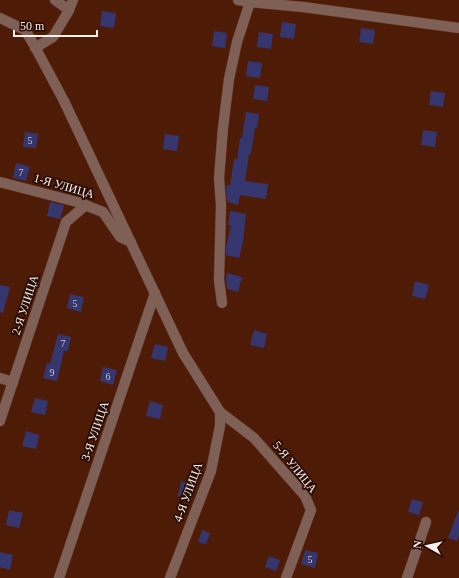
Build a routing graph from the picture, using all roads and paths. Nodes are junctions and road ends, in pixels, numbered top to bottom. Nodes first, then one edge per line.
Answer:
1 (56, 0) edge
2 (73, 0) edge
3 (238, 0) edge
4 (250, 1) edge
5 (69, 10) junction
6 (0, 18) edge
7 (459, 28) edge
8 (35, 48) junction
9 (0, 182) edge
10 (86, 205) junction
11 (131, 242) junction
12 (155, 293) junction
13 (222, 303) dead end
14 (0, 378) edge
15 (13, 382) junction
16 (220, 412) junction
17 (0, 420) edge
18 (426, 522) dead end
19 (59, 578) edge
20 (170, 578) edge
21 (286, 578) edge
22 (407, 578) edge

1 - 5 street
2 - 5 street
3 - 4 street
4 - 7 street
4 - 13 street
5 - 8 street
6 - 8 street
8 - 11 street
9 - 10 street, 1-Я УЛИЦА
10 - 11 street, 1-Я УЛИЦА
10 - 15 street, 2-Я УЛИЦА
11 - 12 street
12 - 16 street
12 - 19 street, 3-Я УЛИЦА
14 - 15 street
15 - 17 street, 2-Я УЛИЦА
16 - 20 street, 4-Я УЛИЦА
16 - 21 street, 5-Я УЛИЦА
18 - 22 street

